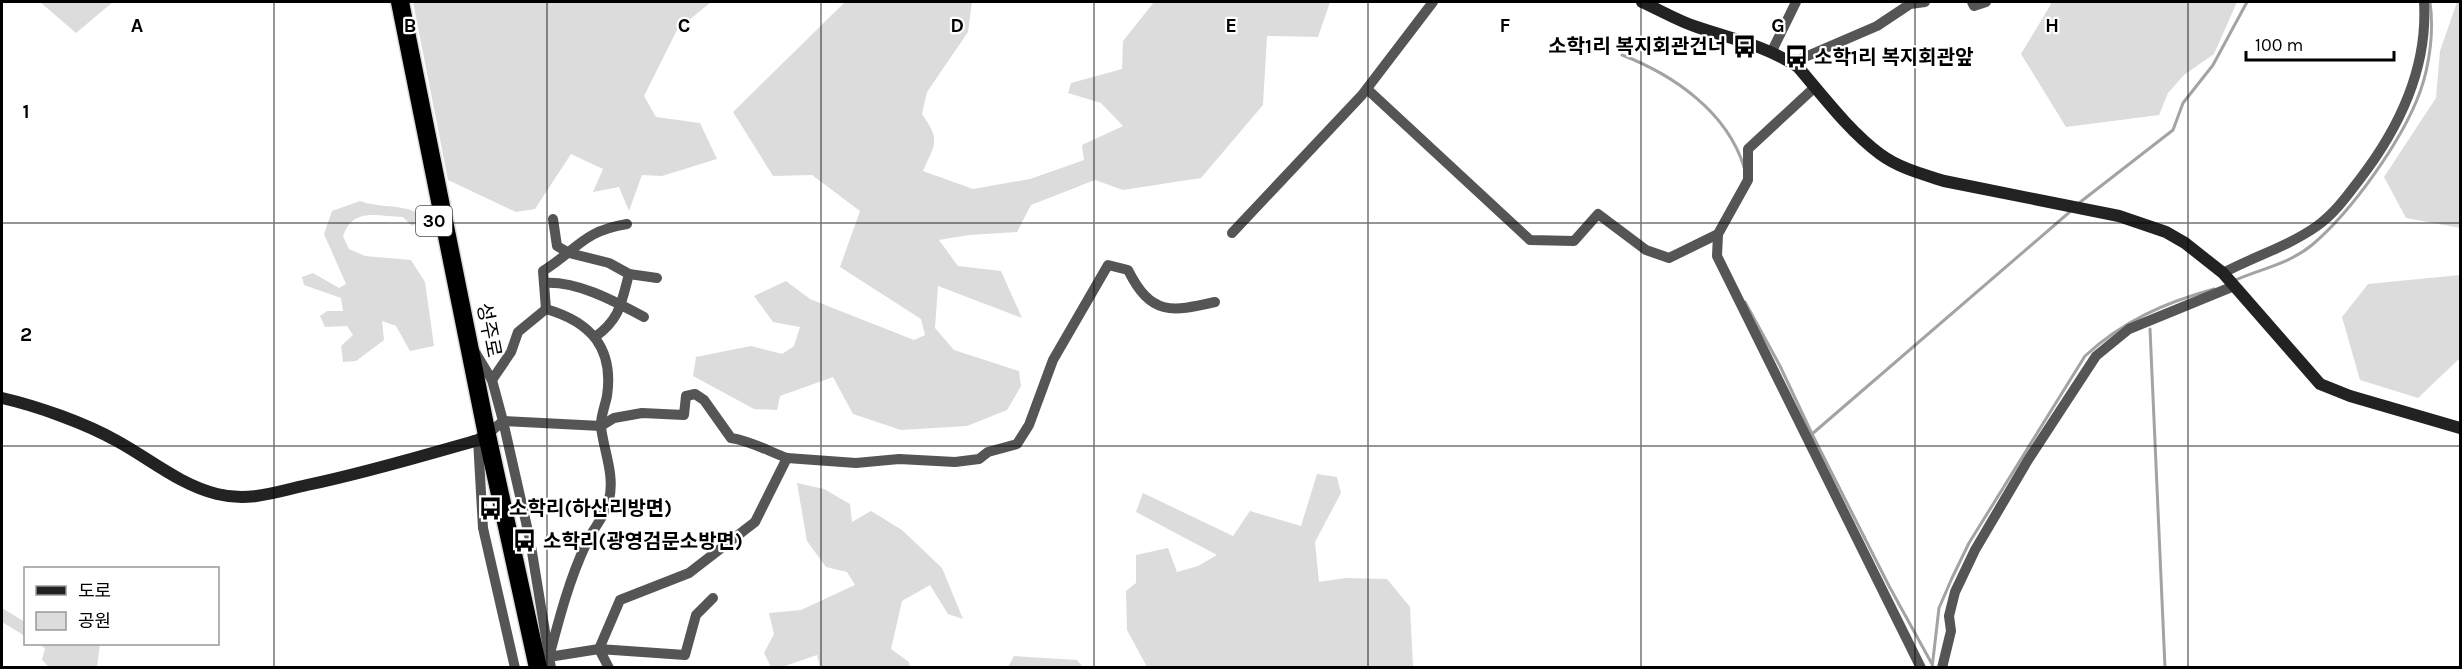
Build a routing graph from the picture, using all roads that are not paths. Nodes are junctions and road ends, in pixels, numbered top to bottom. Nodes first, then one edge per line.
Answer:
1 (397, 2) edge
2 (1433, 2) edge
3 (1642, 2) edge
4 (1797, 2) edge
5 (1925, 2) edge
6 (1972, 2) edge
7 (1986, 2) edge
8 (2424, 2) edge
9 (1772, 51) junction
10 (1786, 59) junction
11 (1815, 87) junction
12 (1367, 89) junction
13 (553, 219) dead end
14 (627, 224) dead end
15 (1232, 233) dead end
16 (1718, 234) junction
17 (569, 253) junction
18 (629, 274) junction
19 (657, 278) dead end
20 (2228, 279) junction
21 (544, 283) junction
22 (1215, 302) dead end
23 (621, 304) junction
24 (546, 309) junction
25 (644, 317) dead end
26 (595, 337) junction
27 (469, 344) junction
28 (492, 380) junction
29 (2, 398) edge
30 (502, 421) junction
31 (601, 426) junction
32 (2460, 428) edge
33 (483, 437) junction
34 (787, 458) junction
35 (713, 598) dead end
36 (599, 650) junction
37 (540, 664) edge
38 (515, 668) edge
39 (609, 668) edge
40 (1921, 668) edge
41 (1942, 668) edge

1 - 27 highway, 성주로 / 30
1 - 33 highway, 성주로 / 30
2 - 12 street
3 - 9 street
4 - 9 street
5 - 10 street
6 - 7 street
8 - 20 street
9 - 10 street
10 - 11 street
11 - 16 street
11 - 20 street
12 - 15 street
12 - 16 street
13 - 17 street
14 - 17 street
16 - 40 street
17 - 18 street
17 - 21 street
18 - 19 street
18 - 23 street
20 - 32 street
20 - 41 street
21 - 23 street
21 - 24 street
22 - 34 street
23 - 25 street
23 - 26 street
24 - 26 street
24 - 28 street
26 - 31 street
27 - 28 street
27 - 33 highway, 성주로 / 30
28 - 30 street
29 - 33 street
30 - 31 street
30 - 33 street
30 - 37 street
31 - 34 street
31 - 37 street
33 - 37 highway, 성주로 / 30
33 - 38 street
34 - 36 street
35 - 36 street
36 - 37 street
36 - 39 street

